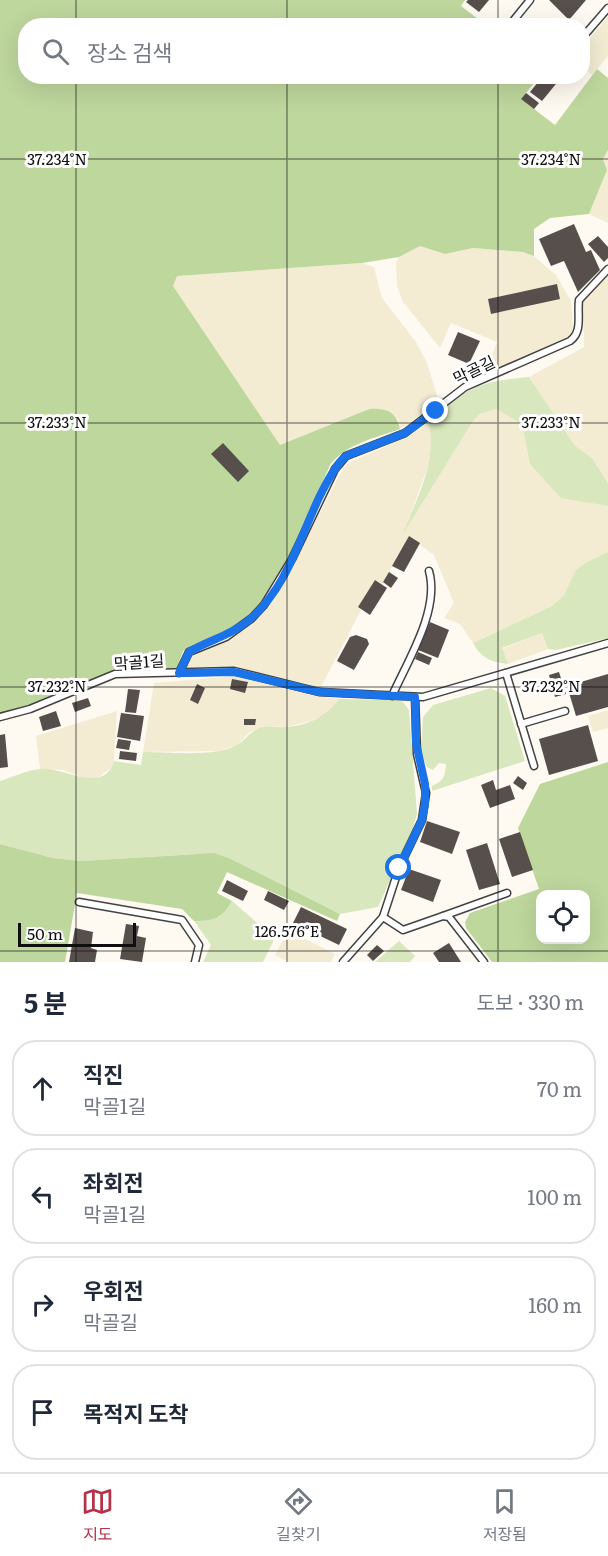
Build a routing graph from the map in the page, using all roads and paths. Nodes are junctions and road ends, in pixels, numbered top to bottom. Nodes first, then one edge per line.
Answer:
1 (530, 0) edge
2 (608, 8) edge
3 (515, 18) edge
4 (590, 29) edge
5 (608, 268) edge
6 (429, 571) dead end
7 (608, 643) edge
8 (179, 673) junction
9 (506, 673) junction
10 (392, 696) junction
11 (415, 697) junction
12 (565, 711) dead end
13 (0, 717) edge
14 (521, 724) junction
15 (534, 766) dead end
16 (507, 893) dead end
17 (79, 902) dead end
18 (443, 916) junction
19 (383, 917) junction
20 (195, 962) edge
21 (343, 962) edge
22 (484, 962) edge

1 - 3 lane
2 - 4 lane
5 - 8 lane, 막골길
6 - 10 lane
7 - 9 lane, 막골1길
8 - 10 lane, 막골1길
8 - 13 lane, 막골1길
9 - 11 lane, 막골1길
9 - 14 lane
10 - 11 lane, 막골1길
11 - 19 lane
12 - 14 lane
14 - 15 lane
16 - 18 lane
17 - 20 lane
18 - 19 lane
18 - 22 lane
19 - 21 lane

